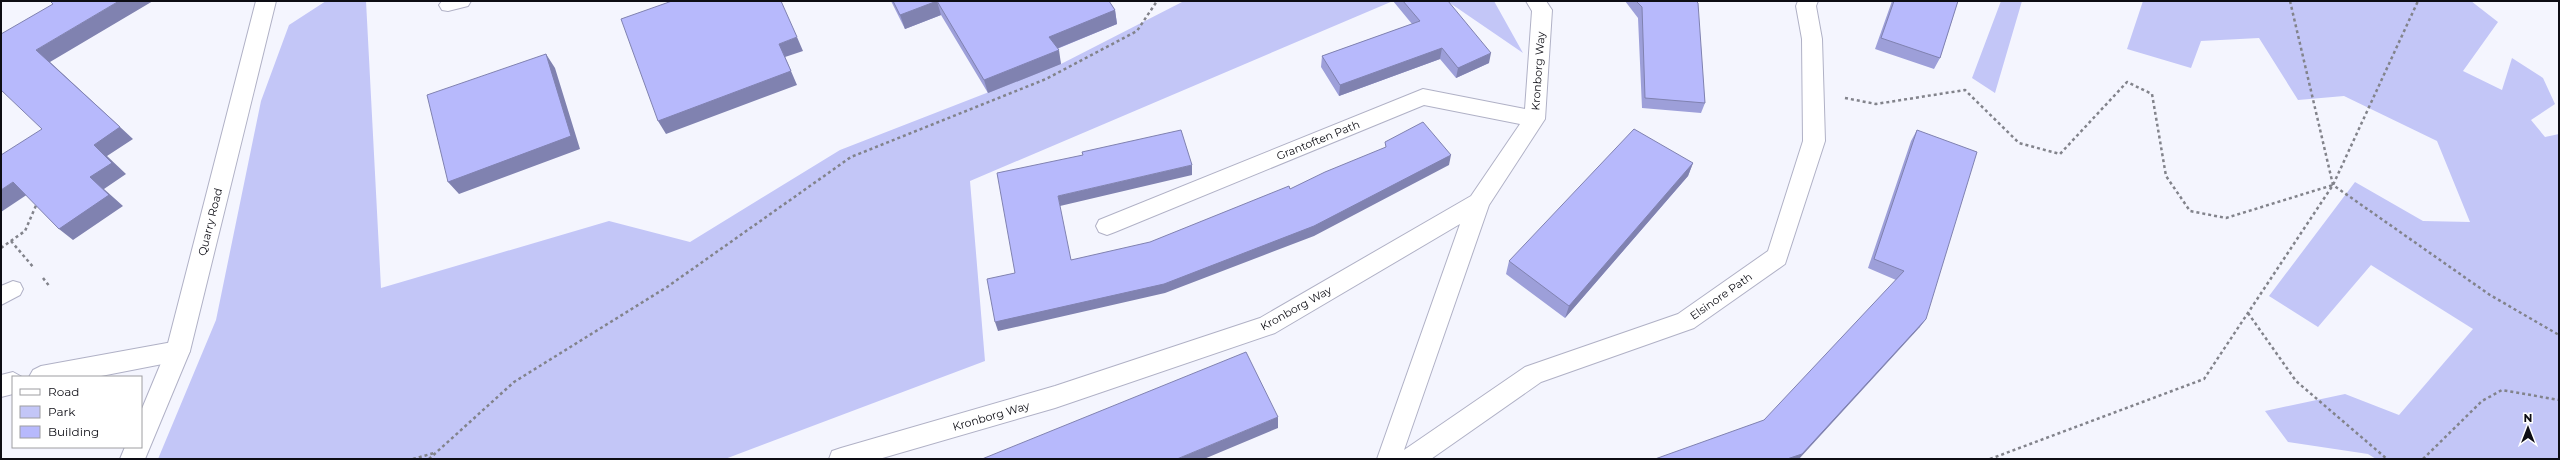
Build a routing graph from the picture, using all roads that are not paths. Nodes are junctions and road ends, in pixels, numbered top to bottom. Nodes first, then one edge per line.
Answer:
1 (266, 1) edge
2 (1536, 1) edge
3 (1808, 1) edge
4 (1535, 119) junction
5 (1479, 202) junction
6 (1107, 226) dead end
7 (178, 351) junction
8 (46, 376) edge
9 (12, 383) edge
10 (1, 386) edge
11 (142, 437) edge
12 (138, 448) edge
13 (132, 459) edge
14 (841, 459) edge
15 (1389, 459) edge
16 (1411, 459) edge

1 - 7 street, Quarry Road
2 - 4 street, Kronborg Way
3 - 16 street, Elsinore Path
4 - 5 street, Kronborg Way
4 - 6 street, Grantoften Path
5 - 14 street, Kronborg Way
5 - 15 street
7 - 8 street
7 - 11 street, Quarry Road
9 - 10 street
12 - 13 street

